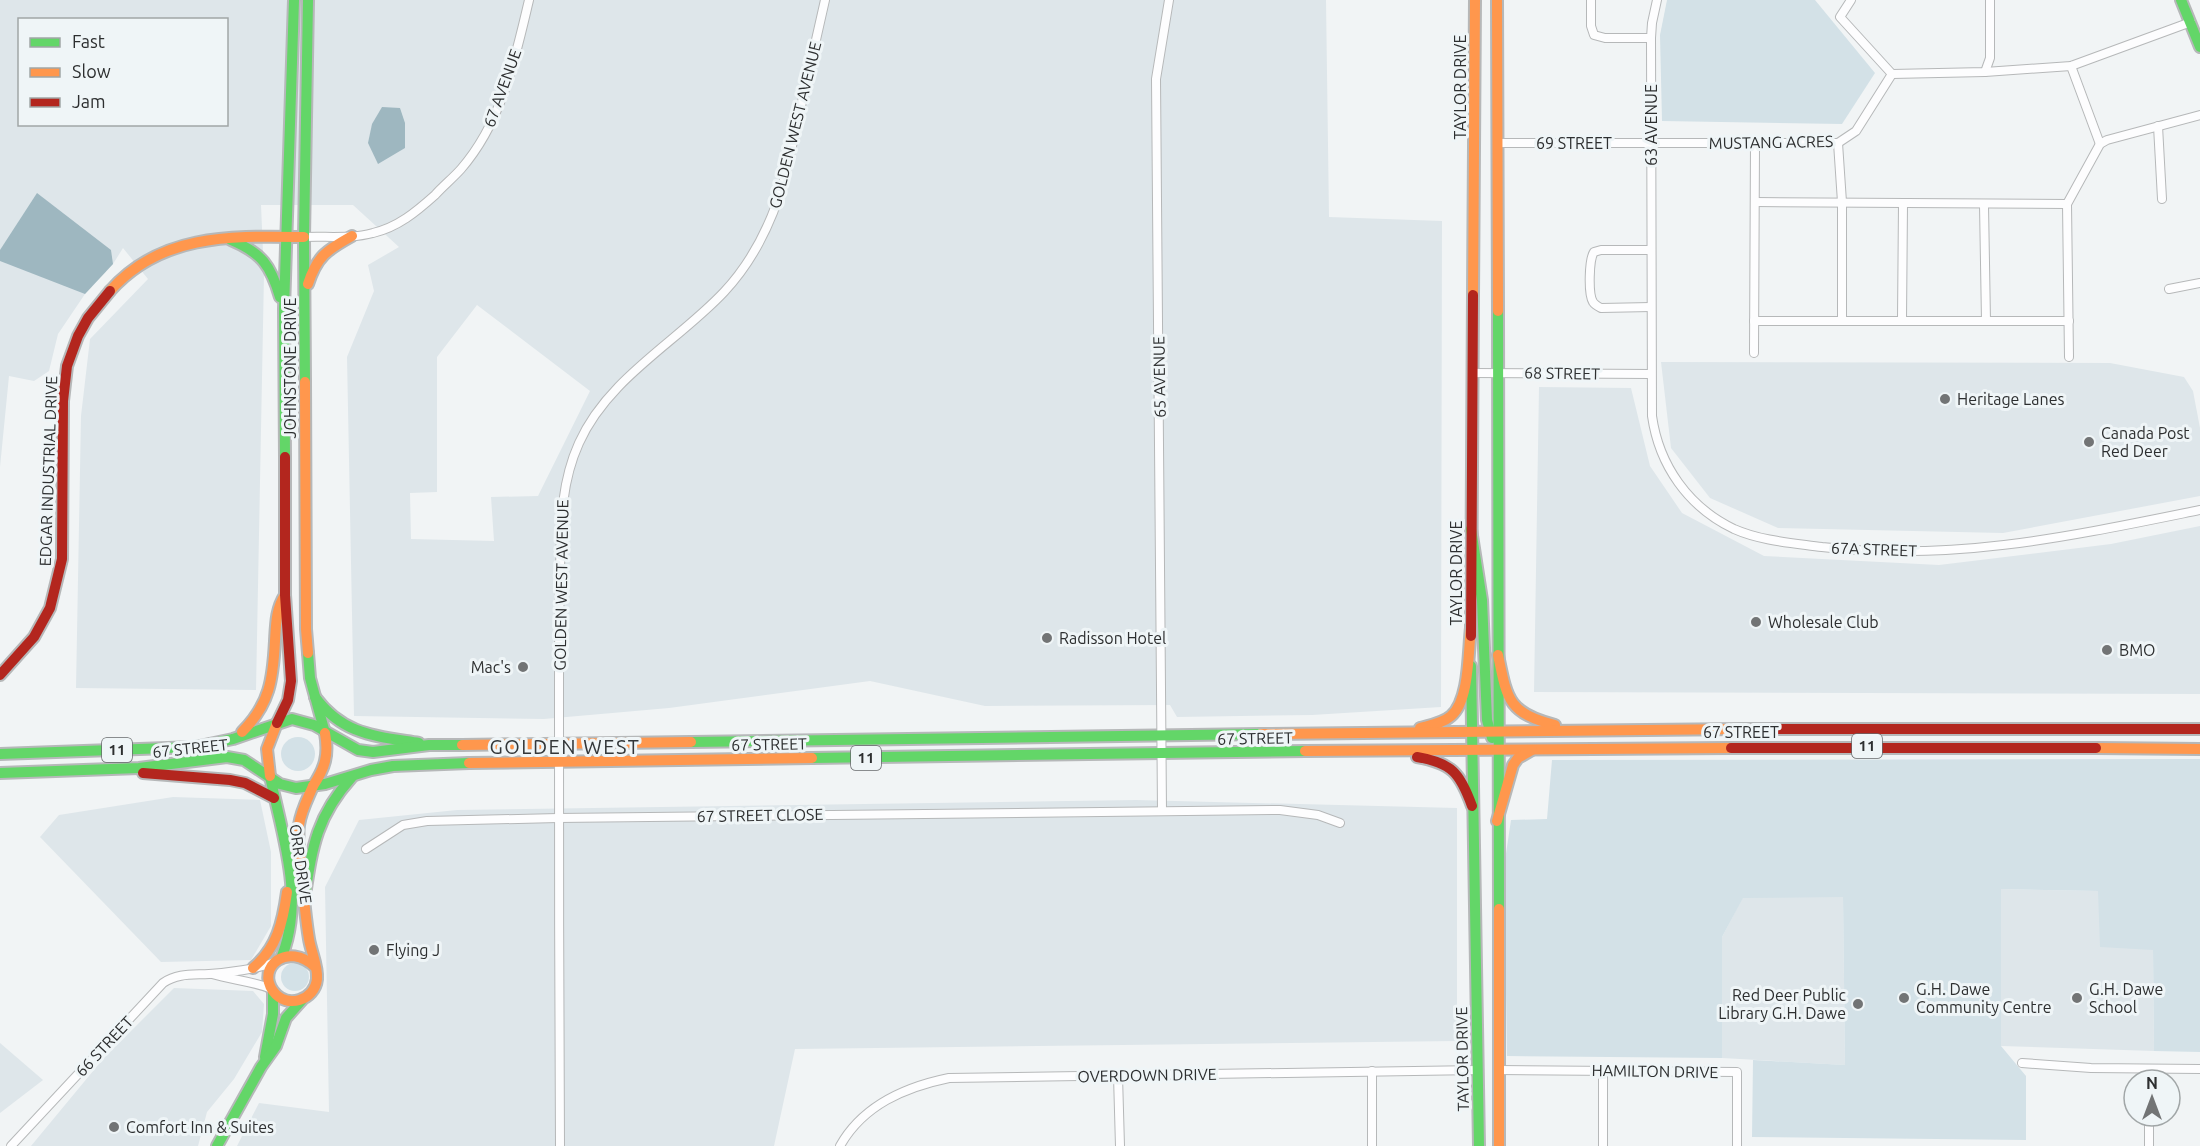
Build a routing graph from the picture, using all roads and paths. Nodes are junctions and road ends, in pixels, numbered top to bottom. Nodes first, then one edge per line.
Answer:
1 (294, 0) edge
2 (308, 0) edge
3 (529, 0) edge
4 (825, 0) edge
5 (1169, 0) edge
6 (1475, 0) edge
7 (1497, 0) edge
8 (1591, 0) edge
9 (1658, 0) edge
10 (1851, 0) edge
11 (1990, 0) edge
12 (2181, 0) edge
13 (2195, 28) edge
14 (1651, 38) junction
15 (2200, 47) edge
16 (2071, 66) junction
17 (1985, 72) junction
18 (1893, 74) junction
19 (2200, 115) edge
20 (2158, 126) junction
21 (1497, 143) junction
22 (1651, 143) junction
23 (1838, 143) junction
24 (1755, 144) junction
25 (2100, 144) junction
26 (2162, 199) dead end
27 (1755, 202) junction
28 (1842, 202) junction
29 (1903, 204) junction
30 (2067, 204) junction
31 (1984, 205) junction
32 (352, 236) junction
33 (226, 237) junction
34 (285, 237) junction
35 (304, 237) junction
36 (1652, 250) junction
37 (2200, 283) edge
38 (2169, 289) dead end
39 (304, 296) junction
40 (1651, 307) junction
41 (284, 309) junction
42 (1842, 320) junction
43 (1902, 320) junction
44 (1754, 321) junction
45 (1986, 321) junction
46 (2069, 321) junction
47 (1754, 353) dead end
48 (2069, 357) dead end
49 (1473, 373) junction
50 (1497, 373) junction
51 (1651, 374) junction
52 (2200, 510) edge
53 (1471, 529) junction
54 (285, 595) junction
55 (1471, 628) junction
56 (1498, 655) junction
57 (0, 675) edge
58 (315, 697) junction
59 (277, 723) junction
60 (1580, 729) junction
61 (2200, 729) edge
62 (1471, 731) junction
63 (1494, 731) junction
64 (1404, 732) junction
65 (325, 734) junction
66 (1162, 734) junction
67 (233, 739) junction
68 (559, 744) junction
69 (429, 745) junction
70 (1534, 749) junction
71 (2200, 749) edge
72 (1472, 750) junction
73 (1498, 750) junction
74 (1380, 751) junction
75 (0, 754) edge
76 (1162, 754) junction
77 (559, 762) junction
78 (112, 770) junction
79 (0, 773) edge
80 (270, 776) junction
81 (352, 776) junction
82 (313, 786) junction
83 (274, 798) junction
84 (1472, 806) junction
85 (1162, 811) junction
86 (558, 818) junction
87 (1497, 821) junction
88 (1340, 823) dead end
89 (366, 849) dead end
90 (289, 874) junction
91 (304, 902) junction
92 (280, 958) junction
93 (315, 967) junction
94 (253, 968) junction
95 (210, 974) junction
96 (273, 991) junction
97 (302, 1000) junction
98 (264, 1063) junction
99 (2022, 1063) dead end
100 (2122, 1069) edge
101 (2182, 1069) edge
102 (2200, 1069) edge
103 (1478, 1070) junction
104 (1498, 1070) junction
105 (1372, 1071) junction
106 (1603, 1071) junction
107 (1118, 1076) junction
108 (2149, 1128) edge
109 (10, 1146) edge
110 (217, 1146) edge
111 (560, 1146) edge
112 (840, 1146) edge
113 (1120, 1146) edge
114 (1372, 1146) edge
115 (1479, 1146) edge
116 (1499, 1146) edge
117 (1603, 1146) edge
118 (1737, 1146) edge
119 (2149, 1146) edge

1 - 34 main road, JOHNSTONE DRIVE
2 - 35 main road, JOHNSTONE DRIVE
3 - 32 street, 67 AVENUE
4 - 68 street, GOLDEN WEST AVENUE
5 - 66 street, 65 AVENUE
6 - 49 main road, TAYLOR DRIVE
7 - 21 main road
8 - 14 street
9 - 14 street, 63 AVENUE
10 - 18 street
11 - 17 street
12 - 13 main road
13 - 15 main road
13 - 16 street
14 - 22 street, 63 AVENUE
16 - 17 street
16 - 25 street
17 - 18 street
18 - 23 street, MUSTANG ACRES
19 - 20 street
20 - 25 street
20 - 26 street
21 - 22 street, 69 STREET
21 - 50 main road
22 - 24 street, MUSTANG ACRES
22 - 36 street, 63 AVENUE
23 - 24 street, MUSTANG ACRES
23 - 28 street
24 - 27 street
25 - 30 street
27 - 28 street
27 - 44 street
28 - 29 street
28 - 42 street
29 - 31 street
29 - 43 street
30 - 31 street
30 - 46 street
31 - 45 street
32 - 35 street, 67 AVENUE
32 - 39 main road
33 - 34 main road, EDGAR INDUSTRIAL DRIVE
33 - 41 main road
33 - 57 main road, EDGAR INDUSTRIAL DRIVE
34 - 35 main road, EDGAR INDUSTRIAL DRIVE
34 - 41 main road, JOHNSTONE DRIVE
35 - 39 main road, JOHNSTONE DRIVE
36 - 40 street, 63 AVENUE
36 - 40 street
37 - 38 street
39 - 58 main road, JOHNSTONE DRIVE
40 - 51 street, 63 AVENUE
41 - 54 main road, JOHNSTONE DRIVE
42 - 43 street
42 - 44 street
43 - 45 street
44 - 47 street
45 - 46 street
46 - 48 street
49 - 50 street, 68 STREET
49 - 53 main road, TAYLOR DRIVE
50 - 51 street, 68 STREET
50 - 56 main road
51 - 52 street, 67A STREET
53 - 55 main road, TAYLOR DRIVE
53 - 63 main road
54 - 59 main road, JOHNSTONE DRIVE
54 - 67 main road
55 - 62 main road, TAYLOR DRIVE
55 - 64 main road
56 - 60 main road
56 - 63 main road
58 - 65 main road, JOHNSTONE DRIVE
58 - 69 main road
59 - 65 main road
59 - 67 main road, 67 STREET / 11
59 - 80 main road
60 - 61 main road, 67 STREET / 11
60 - 63 main road, 67 STREET / 11
62 - 63 main road, 67 STREET / 11
62 - 64 main road, 67 STREET / 11
62 - 72 main road, TAYLOR DRIVE
63 - 73 main road
64 - 66 main road, 67 STREET / 11
65 - 69 main road, 67 STREET / 11
65 - 82 main road
66 - 68 main road, 67 STREET / 11
66 - 76 street, 65 AVENUE
67 - 75 main road, 67 STREET / 11
68 - 69 main road, 67 STREET / 11
68 - 77 street, GOLDEN WEST AVENUE
70 - 71 main road, 67 STREET / 11
70 - 73 main road, 67 STREET / 11
70 - 87 main road
72 - 73 main road, 67 STREET / 11
72 - 74 main road, 67 STREET / 11
72 - 84 main road, TAYLOR DRIVE
73 - 87 main road
74 - 76 main road, 67 STREET / 11
74 - 84 main road
76 - 77 main road, 67 STREET / 11
76 - 85 street
77 - 81 main road, 67 STREET / 11
77 - 86 street, GOLDEN WEST AVENUE
78 - 79 main road, 67 STREET / 11
78 - 80 main road, 67 STREET / 11
78 - 83 main road
80 - 82 main road
80 - 83 main road, ORR DRIVE
81 - 82 main road, 67 STREET / 11
81 - 91 main road
82 - 91 main road, ORR DRIVE
83 - 90 main road, ORR DRIVE
84 - 103 main road, TAYLOR DRIVE
85 - 86 street, 67 STREET CLOSE
85 - 88 street, 67 STREET CLOSE
86 - 89 street, 67 STREET CLOSE
86 - 111 street, GOLDEN WEST AVENUE
87 - 104 main road
90 - 92 main road, ORR DRIVE
90 - 94 main road
91 - 93 main road, ORR DRIVE
92 - 93 main road
92 - 94 street, 66 STREET
92 - 96 main road
93 - 97 main road
94 - 95 street, 66 STREET
95 - 96 street, 66 STREET
95 - 109 street, 66 STREET
96 - 97 main road
96 - 98 main road
97 - 98 main road
98 - 110 main road
99 - 100 street
101 - 102 street
103 - 105 street, OVERDOWN DRIVE
103 - 115 main road, TAYLOR DRIVE
104 - 106 street, HAMILTON DRIVE
104 - 116 main road
105 - 107 street, OVERDOWN DRIVE
105 - 114 street
106 - 117 street
106 - 118 street, HAMILTON DRIVE
107 - 112 street, OVERDOWN DRIVE
107 - 113 street
108 - 119 street

